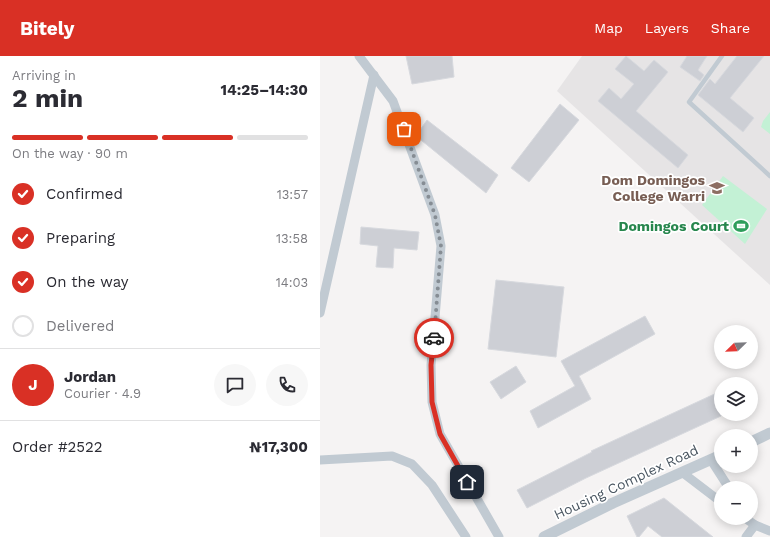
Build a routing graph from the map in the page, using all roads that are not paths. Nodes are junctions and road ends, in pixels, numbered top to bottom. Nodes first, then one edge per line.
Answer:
1 (359, 56) edge
2 (722, 56) edge
3 (374, 75) junction
4 (770, 176) edge
5 (320, 313) edge
6 (770, 433) edge
7 (758, 439) edge
8 (714, 458) edge
9 (320, 460) edge
10 (711, 460) junction
11 (683, 473) junction
12 (724, 481) edge
13 (714, 497) edge
14 (758, 524) edge
15 (750, 525) edge
16 (770, 531) edge
17 (466, 537) edge
18 (499, 537) edge
19 (544, 537) edge
20 (746, 537) edge

1 - 3 street
2 - 4 lane
3 - 5 street
3 - 18 street
6 - 7 street
8 - 10 street, Housing Complex Road
9 - 17 street
10 - 11 street, Housing Complex Road
10 - 12 street
11 - 13 street
11 - 19 street, Housing Complex Road
14 - 16 street
15 - 20 street

